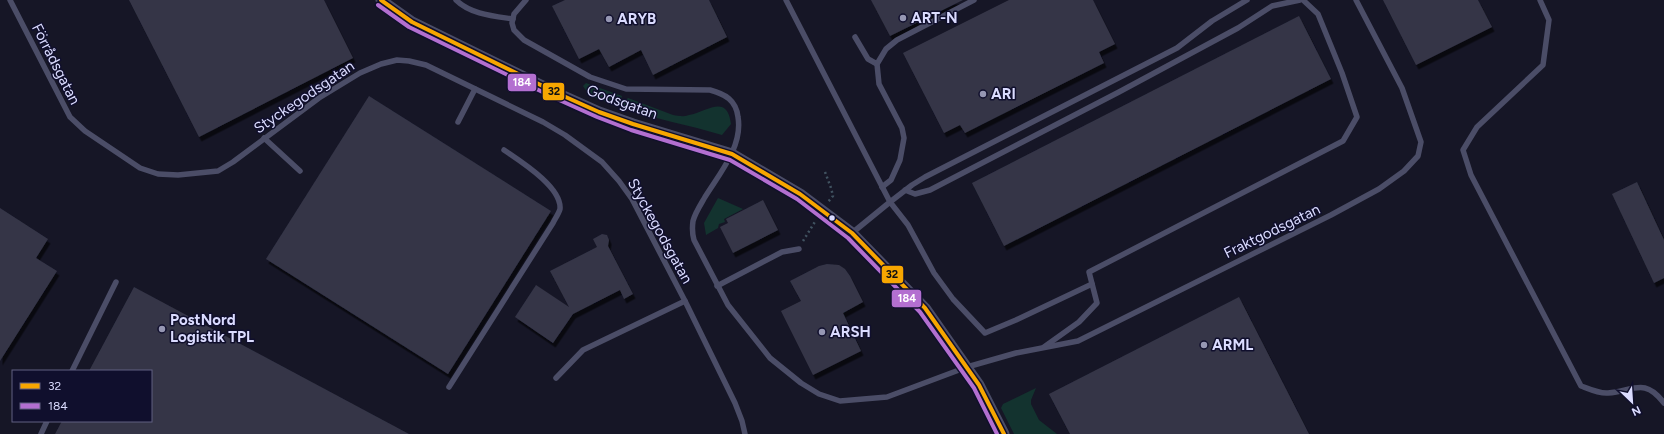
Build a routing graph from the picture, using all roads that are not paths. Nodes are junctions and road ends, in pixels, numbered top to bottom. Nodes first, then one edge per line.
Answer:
1 (10, 0) edge
2 (381, 0) edge
3 (456, 0) edge
4 (526, 0) edge
5 (786, 0) edge
6 (974, 0) edge
7 (1247, 0) edge
8 (1302, 0) edge
9 (1356, 0) edge
10 (1540, 0) edge
11 (513, 19) junction
12 (855, 37) dead end
13 (877, 64) junction
14 (475, 89) junction
15 (70, 117) joint
16 (458, 122) dead end
17 (264, 138) junction
18 (504, 150) dead end
19 (732, 154) junction
20 (300, 171) dead end
21 (882, 187) junction
22 (905, 190) junction
23 (890, 202) junction
24 (852, 233) junction
25 (799, 249) road end
26 (116, 282) dead end
27 (1092, 284) junction
28 (717, 286) junction
29 (685, 301) junction
30 (1042, 348) junction
31 (967, 367) junction
32 (72, 370) edge
33 (556, 378) dead end
34 (449, 387) dead end
35 (1664, 402) edge
36 (47, 422) edge
37 (41, 434) edge
38 (744, 434) edge
39 (1004, 434) edge

1 - 15 lane, Förrådsgatan
2 - 19 street, Godsgatan
3 - 11 lane
4 - 11 lane
5 - 21 lane
6 - 13 lane
7 - 22 lane
8 - 22 lane
8 - 27 lane
9 - 30 lane, Fraktgodsgatan
10 - 35 lane
11 - 19 lane, Fraktgodsgatan
12 - 13 lane
13 - 21 lane
14 - 16 lane
14 - 17 lane, Styckegodsgatan
14 - 29 lane, Styckegodsgatan
15 - 17 lane, Styckegodsgatan
17 - 20 lane
18 - 34 lane
19 - 24 street, Godsgatan
19 - 28 lane, Fraktgodsgatan
21 - 23 lane
22 - 23 lane
23 - 24 lane
23 - 27 lane
24 - 31 street, Godsgatan
25 - 28 lane
26 - 32 lane
27 - 30 lane
28 - 31 lane, Fraktgodsgatan
29 - 33 lane
29 - 38 lane, Styckegodsgatan
30 - 31 lane, Fraktgodsgatan
31 - 39 street, Godsgatan
36 - 37 lane

